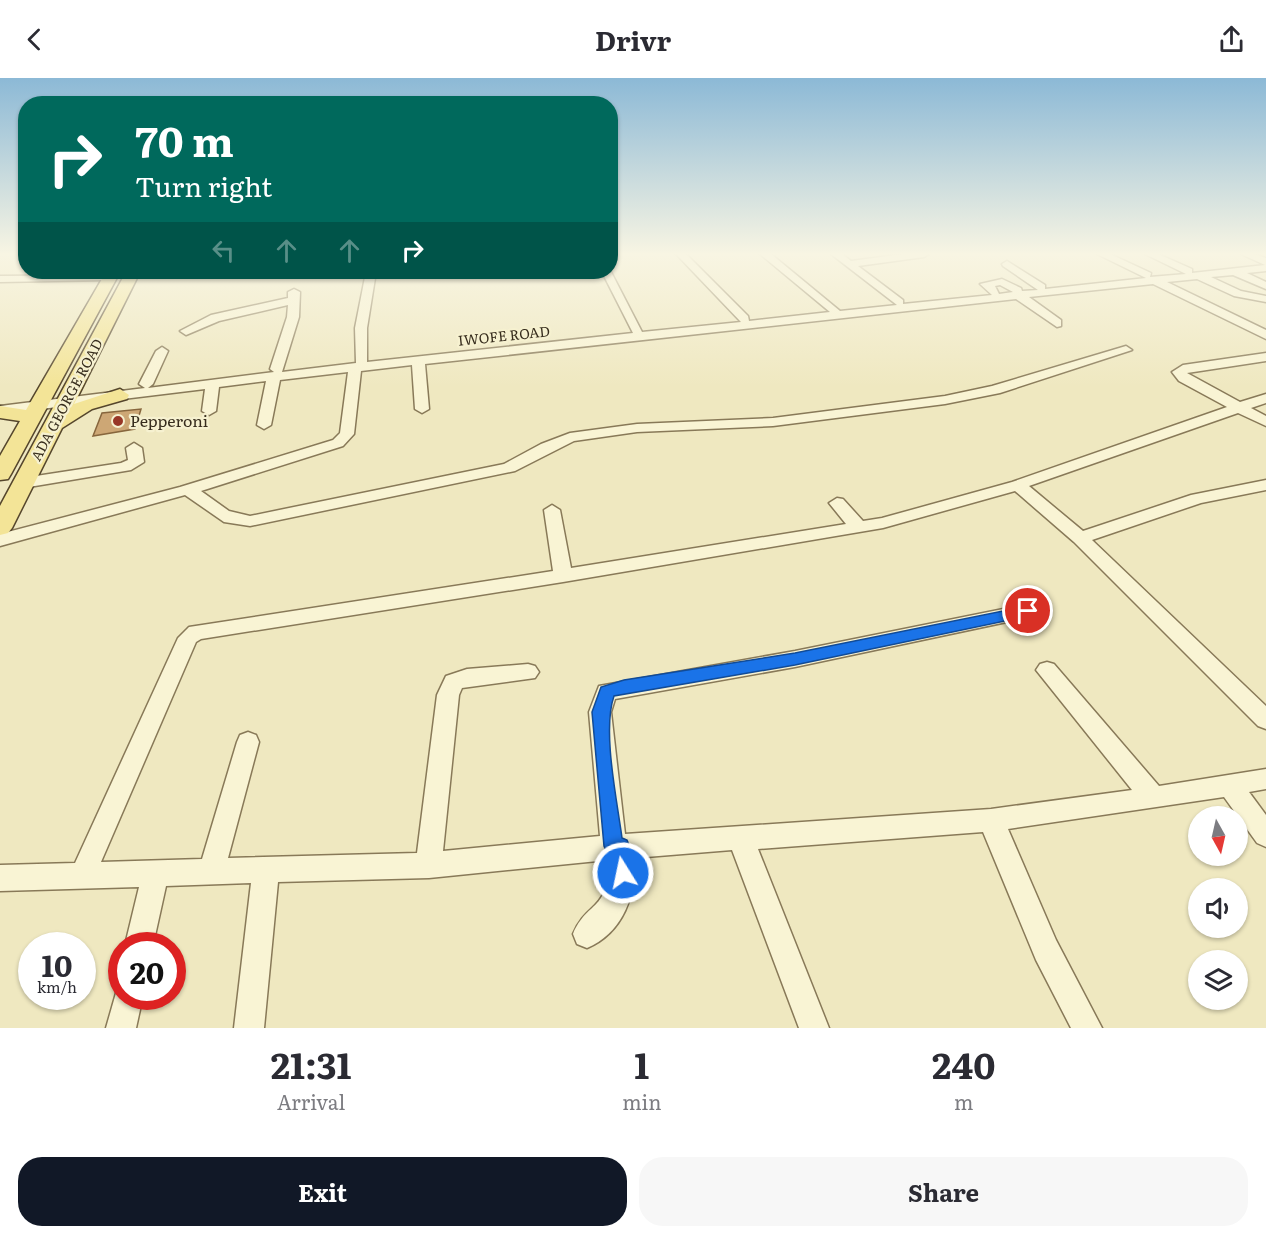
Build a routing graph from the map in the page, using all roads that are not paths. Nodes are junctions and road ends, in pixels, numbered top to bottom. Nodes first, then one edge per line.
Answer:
1 (98, 298) edge
2 (120, 298) edge
3 (286, 298) edge
4 (294, 298) edge
5 (366, 298) edge
6 (620, 298) edge
7 (724, 298) edge
8 (820, 298) edge
9 (893, 298) edge
10 (925, 298) edge
11 (963, 298) edge
12 (1026, 298) edge
13 (1191, 298) edge
14 (899, 303) junction
15 (835, 310) junction
16 (744, 319) junction
17 (1057, 324) dead end
18 (186, 331) dead end
19 (637, 331) junction
20 (1266, 335) edge
21 (1126, 350) dead end
22 (162, 351) dead end
23 (1266, 357) edge
24 (418, 361) junction
25 (358, 364) junction
26 (276, 373) junction
27 (146, 384) junction
28 (213, 384) junction
29 (120, 395) junction
30 (69, 397) junction
31 (1266, 398) edge
32 (0, 402) edge
33 (1235, 406) junction
34 (38, 407) junction
35 (422, 408) dead end
36 (0, 411) edge
37 (209, 411) dead end
38 (1266, 422) edge
39 (264, 424) dead end
40 (55, 425) junction
41 (134, 448) dead end
42 (0, 474) edge
43 (23, 483) junction
44 (1018, 484) junction
45 (1266, 485) edge
46 (186, 490) junction
47 (837, 503) dead end
48 (552, 510) dead end
49 (859, 527) junction
50 (0, 528) edge
51 (1080, 538) junction
52 (0, 540) edge
53 (563, 576) junction
54 (1028, 611) dead end
55 (1047, 670) dead end
56 (528, 672) dead end
57 (1266, 720) edge
58 (248, 742) dead end
59 (1266, 779) edge
60 (1230, 786) junction
61 (1154, 798) junction
62 (991, 820) junction
63 (1266, 835) edge
64 (741, 839) junction
65 (617, 846) junction
66 (429, 865) junction
67 (266, 872) junction
68 (211, 873) junction
69 (83, 874) junction
70 (155, 874) junction
71 (0, 878) edge
72 (142, 932) edge
73 (587, 934) dead end
74 (125, 1010) edge
75 (121, 1028) edge
76 (249, 1028) edge
77 (814, 1028) edge
78 (1087, 1028) edge

1 - 34 main road, ADA GEORGE ROAD
2 - 30 main road, ADA GEORGE ROAD
3 - 18 street
4 - 26 street
5 - 25 street
6 - 19 street
7 - 16 street
8 - 15 street
9 - 14 street
10 - 14 street, IWOFE ROAD
11 - 24 street, IWOFE ROAD
12 - 17 street
13 - 20 street
14 - 15 street, IWOFE ROAD
15 - 16 street, IWOFE ROAD
16 - 19 street, IWOFE ROAD
19 - 25 street, IWOFE ROAD
21 - 46 street
22 - 27 street
23 - 33 street
24 - 25 street, IWOFE ROAD
24 - 35 street
25 - 26 street, IWOFE ROAD
25 - 46 street
26 - 27 street, IWOFE ROAD
26 - 28 street, IWOFE ROAD
26 - 39 street
27 - 30 street, IWOFE ROAD
28 - 29 street, IWOFE ROAD
28 - 37 street
29 - 30 street, IWOFE ROAD
29 - 40 main road
30 - 34 street
30 - 40 main road, ADA GEORGE ROAD
31 - 33 street
32 - 34 street
33 - 38 street
33 - 44 street
34 - 36 main road
34 - 42 main road, ADA GEORGE ROAD
40 - 43 main road, ADA GEORGE ROAD
41 - 43 street
43 - 50 main road, ADA GEORGE ROAD
44 - 49 street
44 - 51 street
45 - 51 street
46 - 52 street
47 - 49 street
48 - 53 street
49 - 53 street
51 - 57 street
53 - 69 street
54 - 65 street
55 - 61 street
56 - 66 street
58 - 68 street
59 - 60 street
60 - 61 street
60 - 63 street
61 - 62 street
62 - 64 street
62 - 78 street
64 - 65 street
64 - 77 street
65 - 66 street
65 - 73 street
66 - 67 street
67 - 68 street
67 - 76 street
68 - 70 street
69 - 70 street
69 - 71 street
70 - 72 street
74 - 75 street

